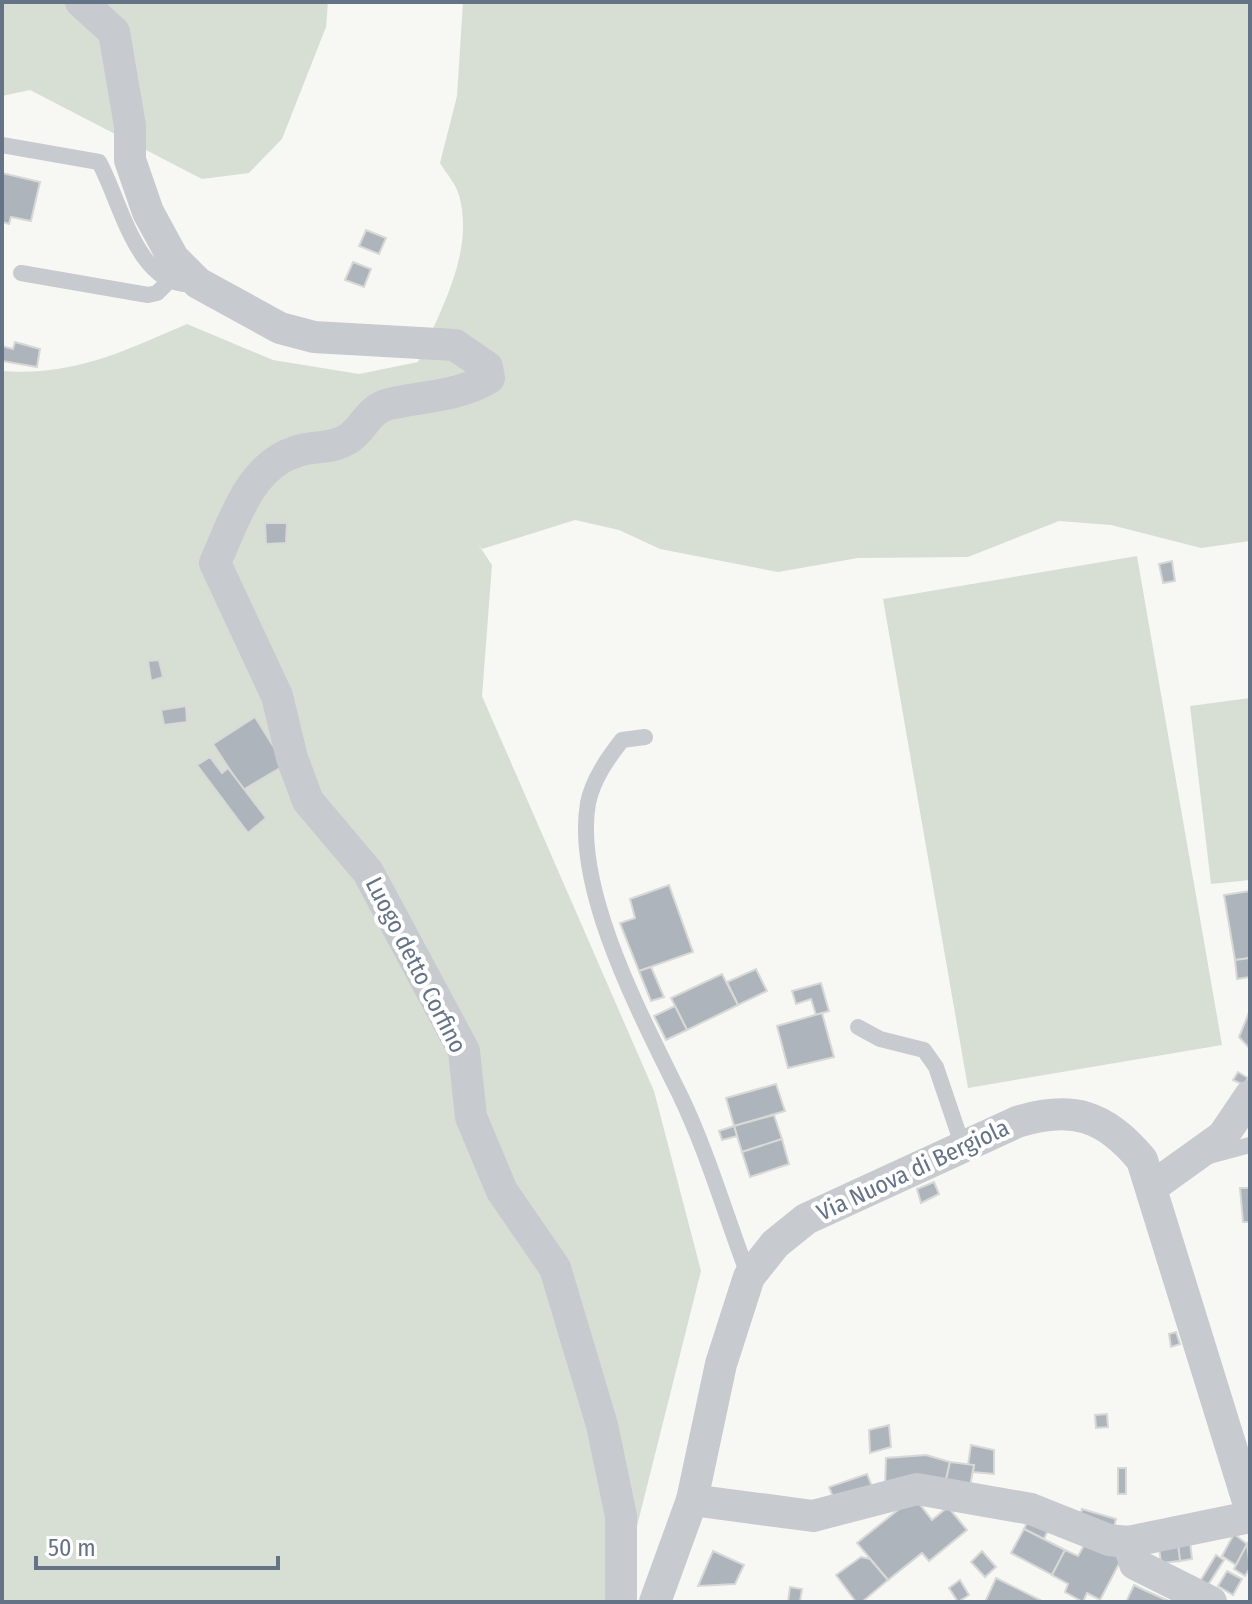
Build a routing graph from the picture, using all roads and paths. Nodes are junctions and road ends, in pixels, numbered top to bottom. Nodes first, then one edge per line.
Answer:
1 (81, 2) edge
2 (2, 145) edge
3 (21, 273) dead end
4 (184, 282) junction
5 (645, 737) dead end
6 (858, 1027) dead end
7 (1250, 1096) edge
8 (1250, 1145) edge
9 (963, 1147) junction
10 (1194, 1156) junction
11 (1152, 1187) junction
12 (749, 1277) junction
13 (692, 1500) junction
14 (1250, 1508) edge
15 (1250, 1517) edge
16 (1128, 1542) junction
17 (621, 1602) edge
18 (655, 1602) edge
19 (1211, 1602) edge

1 - 4 street, Luogo detto Corfino
2 - 4 lane
3 - 4 lane
4 - 17 street, Luogo detto Corfino
5 - 12 lane
6 - 9 lane
7 - 10 street
8 - 10 lane
9 - 11 street, Via Nuova di Bergiola
9 - 12 street, Via Nuova di Bergiola
10 - 11 street
11 - 14 street, Via Nuova di Bergiola
12 - 13 street, Via Nuova di Bergiola
13 - 16 street
13 - 18 street, Via Nuova di Bergiola
15 - 16 street
16 - 19 street

